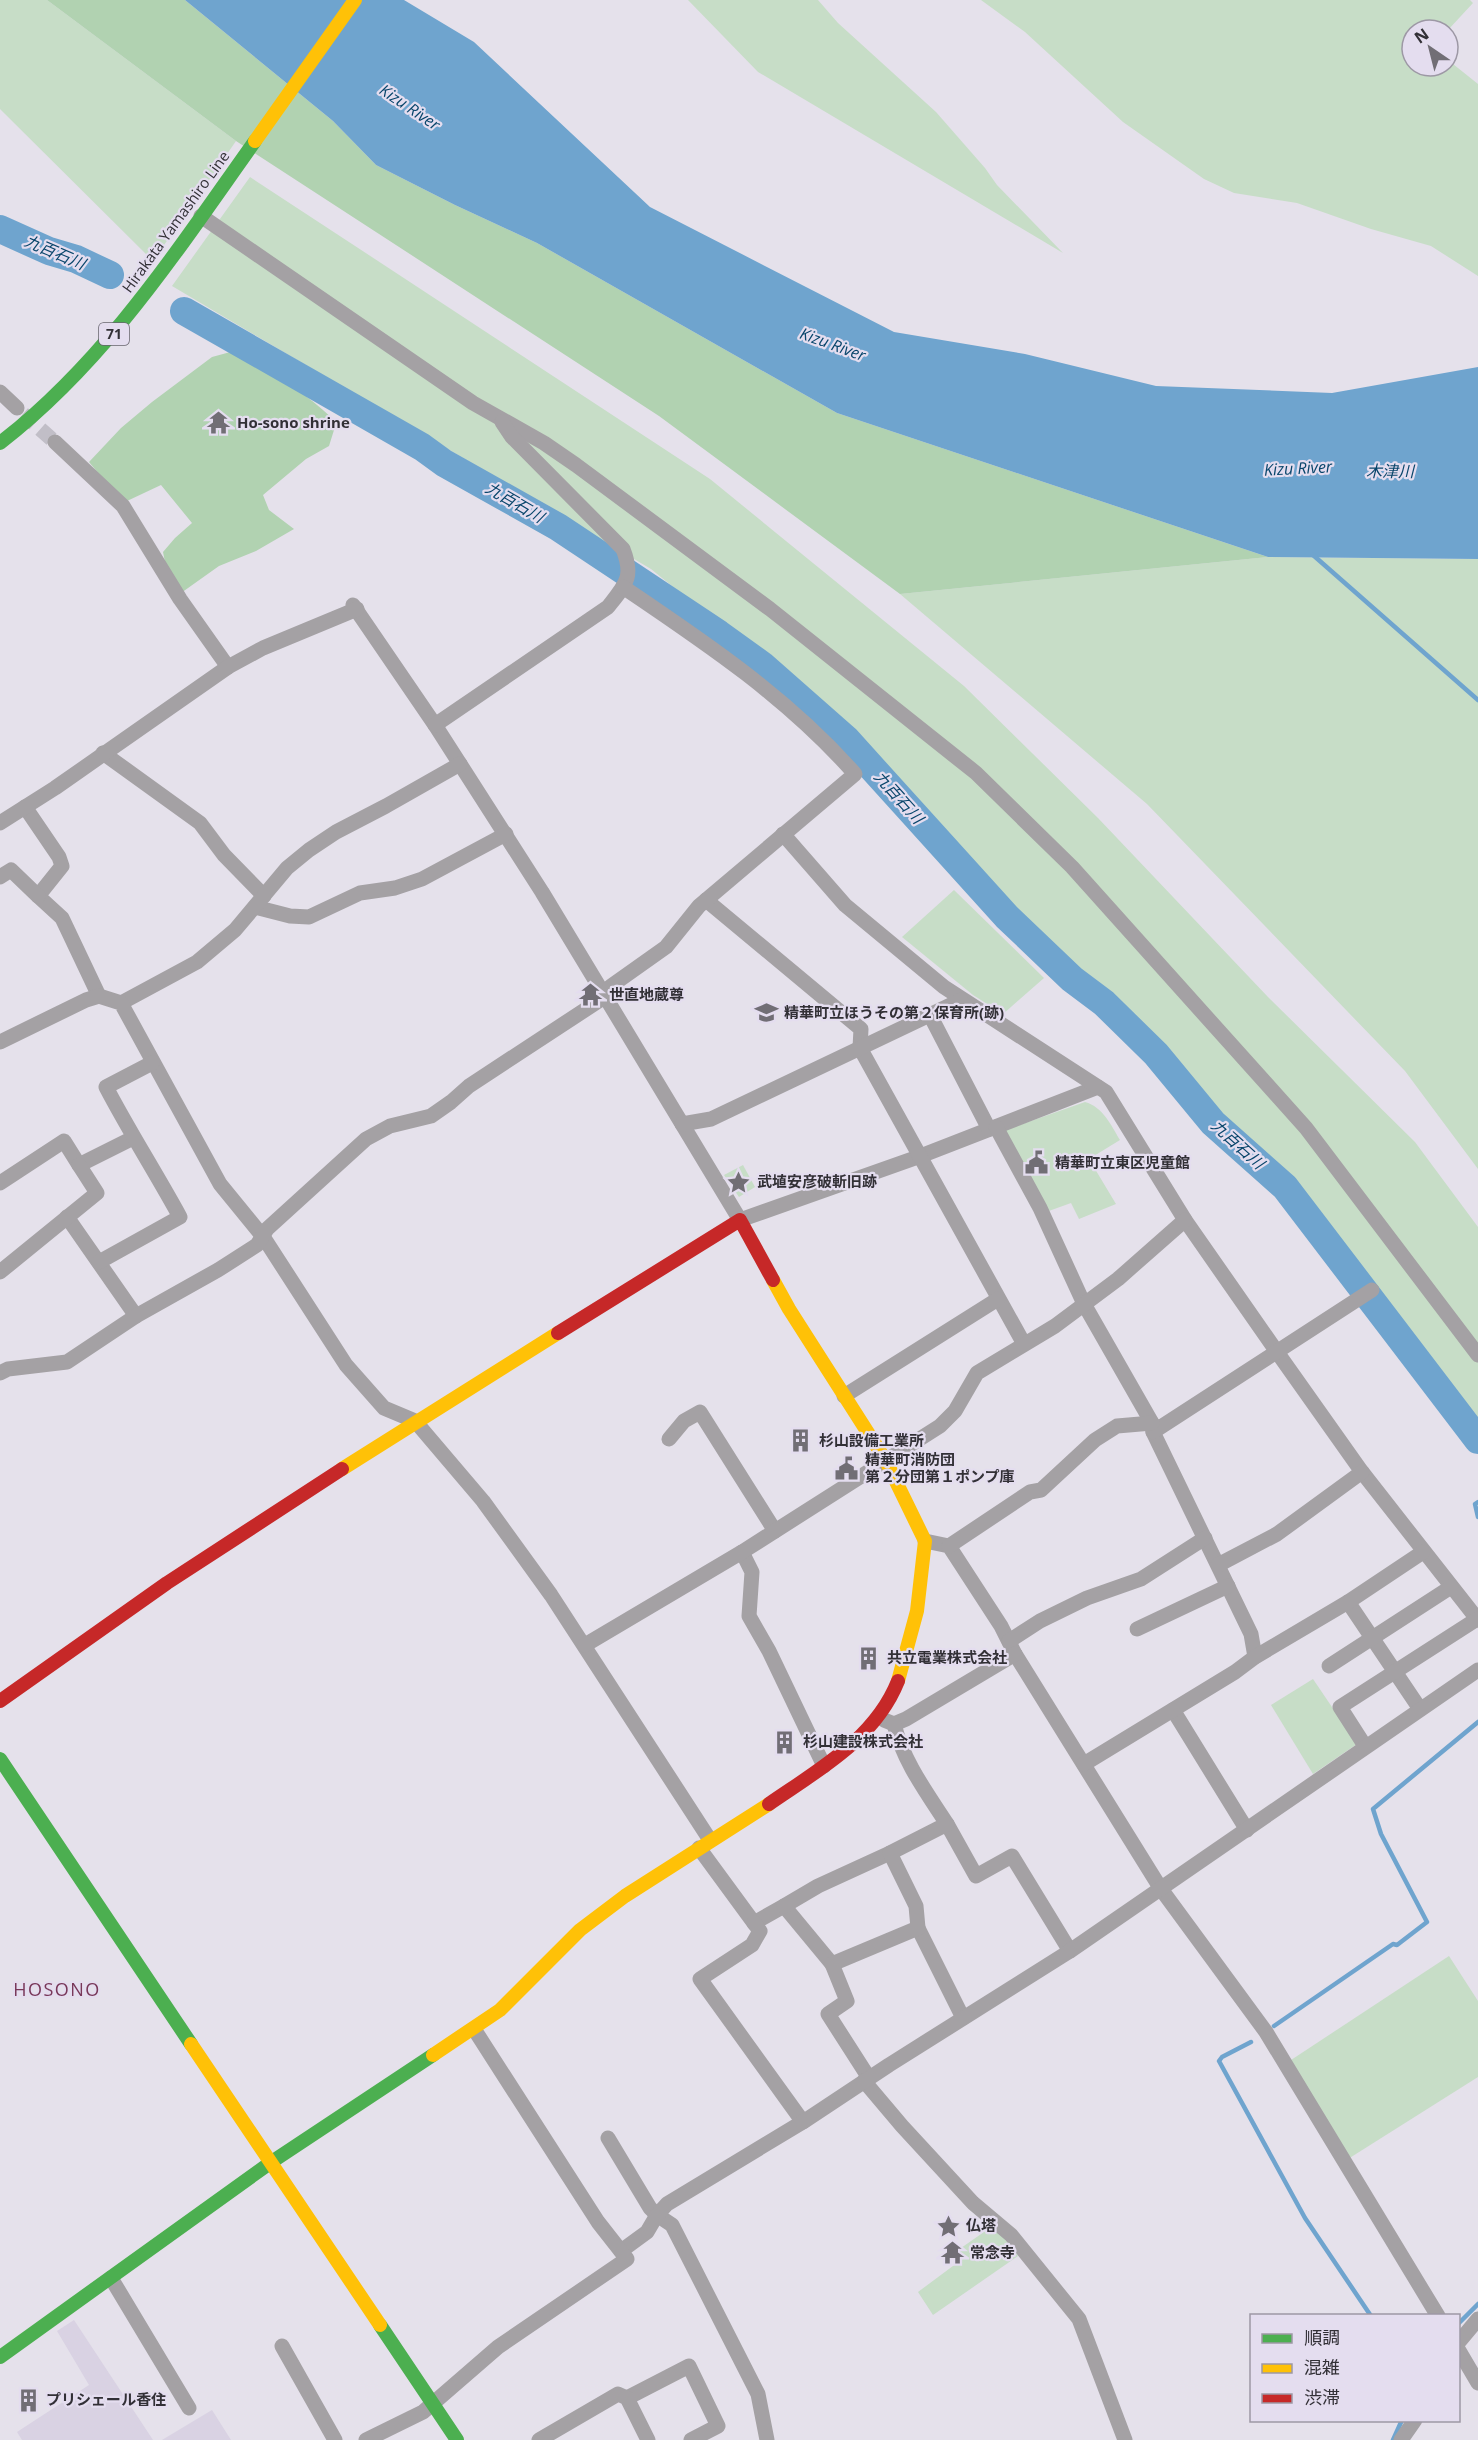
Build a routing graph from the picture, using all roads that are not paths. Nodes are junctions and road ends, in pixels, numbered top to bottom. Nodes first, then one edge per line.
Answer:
1 (356, 0) edge
2 (204, 211) junction
3 (0, 392) edge
4 (16, 408) tunnel mouth
5 (498, 418) junction
6 (55, 442) tunnel mouth
7 (0, 443) edge
8 (623, 586) junction
9 (228, 667) junction
10 (435, 725) junction
11 (103, 753) junction
12 (460, 764) junction
13 (25, 807) junction
14 (0, 823) edge
15 (506, 834) junction
16 (783, 834) junction
17 (0, 877) edge
18 (38, 896) junction
19 (706, 900) junction
20 (260, 902) junction
21 (605, 993) junction
22 (99, 996) junction
23 (962, 1000) junction
24 (121, 1003) junction
25 (930, 1015) junction
26 (0, 1042) edge
27 (860, 1048) junction
28 (152, 1063) junction
29 (1098, 1087) junction
30 (682, 1124) junction
31 (993, 1128) junction
32 (133, 1138) junction
33 (918, 1157) junction
34 (79, 1165) junction
35 (0, 1183) edge
36 (67, 1217) junction
37 (740, 1220) junction
38 (1185, 1220) junction
39 (264, 1238) junction
40 (99, 1262) junction
41 (0, 1272) edge
42 (1371, 1290) dead end
43 (998, 1299) junction
44 (1084, 1304) junction
45 (136, 1316) junction
46 (1024, 1344) junction
47 (1277, 1352) junction
48 (1478, 1354) edge
49 (3, 1367) edge
50 (844, 1396) junction
51 (415, 1421) junction
52 (1152, 1428) junction
53 (669, 1439) dead end
54 (886, 1461) junction
55 (1362, 1472) junction
56 (775, 1531) junction
57 (1205, 1538) junction
58 (925, 1541) junction
59 (949, 1546) junction
60 (742, 1552) junction
61 (1423, 1552) junction
62 (1218, 1566) junction
63 (1228, 1586) junction
64 (1451, 1587) junction
65 (1348, 1602) junction
66 (1478, 1620) edge
67 (1137, 1629) dead end
68 (1372, 1637) junction
69 (585, 1645) junction
70 (1012, 1648) junction
71 (1255, 1657) junction
72 (1329, 1666) dead end
73 (1478, 1670) edge
74 (1396, 1672) junction
75 (0, 1701) edge
76 (1420, 1709) junction
77 (1173, 1710) junction
78 (877, 1718) junction
79 (894, 1724) junction
80 (1365, 1746) junction
81 (0, 1759) edge
82 (1084, 1764) junction
83 (824, 1766) junction
84 (947, 1824) junction
85 (1247, 1830) junction
86 (705, 1844) junction
87 (890, 1853) junction
88 (1161, 1889) junction
89 (784, 1906) junction
90 (754, 1923) junction
91 (918, 1928) junction
92 (1070, 1951) junction
93 (832, 1964) junction
94 (963, 2018) junction
95 (474, 2029) junction
96 (867, 2079) junction
97 (803, 2122) junction
98 (608, 2138) dead end
99 (270, 2163) junction
100 (657, 2216) junction
101 (621, 2251) junction
102 (111, 2278) junction
103 (1437, 2314) edge
104 (1478, 2319) edge
105 (1460, 2341) edge
106 (282, 2346) dead end
107 (1460, 2352) edge
108 (0, 2357) edge
109 (1478, 2383) edge
110 (627, 2398) junction
111 (431, 2403) junction
112 (189, 2408) dead end
113 (1414, 2422) edge
114 (335, 2440) edge
115 (366, 2440) edge
116 (457, 2440) edge
117 (539, 2440) edge
118 (648, 2440) edge
119 (691, 2440) edge
120 (766, 2440) edge
121 (1125, 2440) edge
122 (1401, 2440) edge

1 - 2 street, Hirakata Yamashiro Line / 71
2 - 5 street
2 - 7 street, Hirakata Yamashiro Line / 71
3 - 4 street
5 - 8 street
5 - 48 street
6 - 9 street
8 - 10 street
8 - 16 street
9 - 10 street
9 - 11 street
10 - 12 street
11 - 13 street
11 - 20 street
12 - 15 street
12 - 20 street
13 - 14 street
13 - 18 street
15 - 20 street
15 - 21 street
16 - 19 street
16 - 23 street
17 - 18 street
18 - 22 street
19 - 21 street
19 - 27 street
20 - 24 street
21 - 30 street
21 - 39 street
22 - 24 street
22 - 26 street
23 - 25 street
23 - 29 street
24 - 28 street
25 - 27 street
25 - 31 street
27 - 30 street
27 - 33 street
28 - 32 street
28 - 39 street
29 - 31 street
29 - 38 street
30 - 37 street
31 - 33 street
31 - 44 street
32 - 34 street
32 - 40 street
33 - 37 street
33 - 43 street
34 - 35 street
34 - 36 street
36 - 40 street
36 - 41 street
37 - 50 street
37 - 51 street
38 - 44 street
38 - 47 street
39 - 45 street
39 - 51 street
40 - 45 street
42 - 47 street
43 - 46 street
43 - 50 street
44 - 46 street
44 - 52 street
45 - 49 street
46 - 54 street
47 - 52 street
47 - 55 street
50 - 54 street
51 - 69 street
51 - 75 street
52 - 57 street
52 - 59 street
53 - 56 street
54 - 56 street
54 - 58 street
55 - 61 street
55 - 62 street
56 - 60 street
57 - 62 street
57 - 70 street
58 - 59 street
58 - 78 street
59 - 70 street
60 - 69 street
60 - 83 street
61 - 64 street
61 - 65 street
62 - 63 street
63 - 67 street
63 - 71 street
64 - 66 street
64 - 68 street
65 - 68 street
65 - 71 street
66 - 74 street
68 - 72 street
68 - 74 street
69 - 86 street
70 - 79 street
70 - 82 street
71 - 77 street
73 - 76 street
74 - 76 street
74 - 80 street
76 - 80 street
77 - 82 street
77 - 85 street
78 - 79 street
78 - 83 street
79 - 84 street
80 - 85 street
81 - 99 street
82 - 88 street
83 - 86 street
84 - 87 street
84 - 92 street
85 - 88 street
86 - 90 street
86 - 95 street
87 - 89 street
87 - 91 street
88 - 92 street
88 - 103 street
89 - 90 street
89 - 93 street
90 - 97 street
91 - 93 street
91 - 94 street
92 - 94 street
93 - 96 street
94 - 96 street
95 - 99 street
95 - 101 street
96 - 97 street
96 - 121 street
97 - 100 street
98 - 100 street
99 - 102 street
99 - 111 street
100 - 101 street
100 - 120 street
101 - 111 street
102 - 108 street
102 - 112 street
104 - 105 street
106 - 114 street
107 - 109 street
110 - 117 street
110 - 118 street
110 - 119 street
111 - 115 street
111 - 116 street
113 - 122 street

